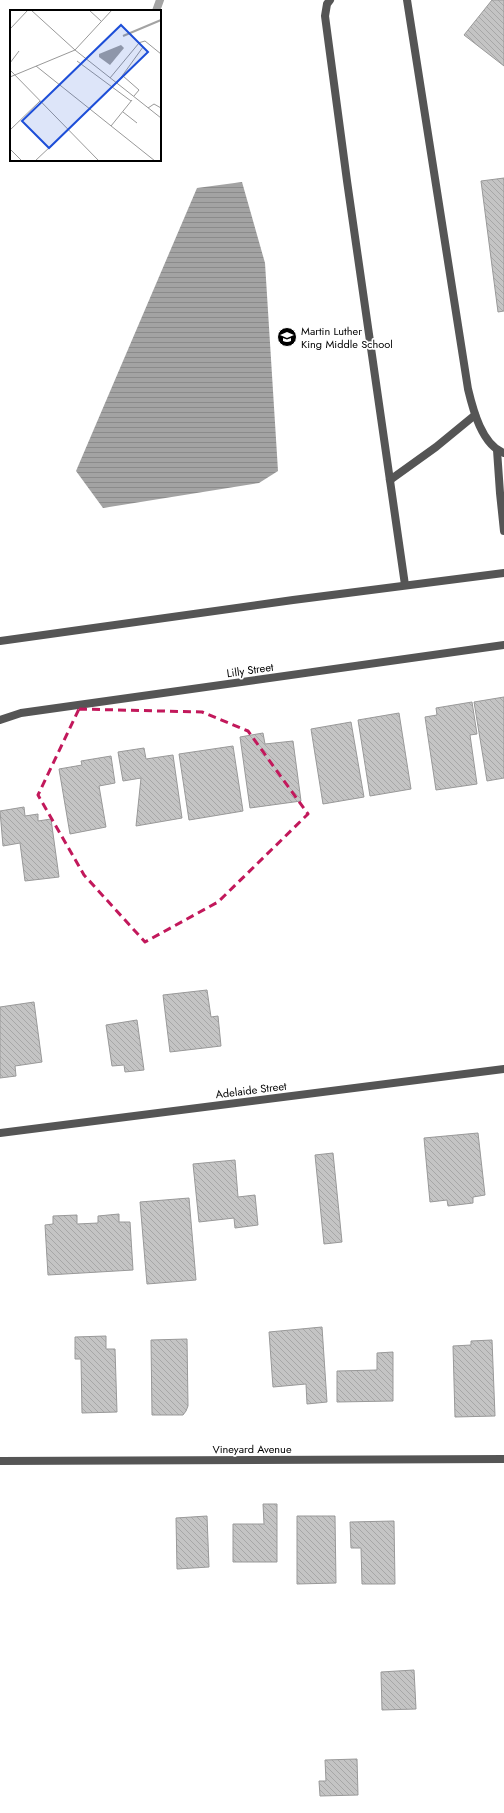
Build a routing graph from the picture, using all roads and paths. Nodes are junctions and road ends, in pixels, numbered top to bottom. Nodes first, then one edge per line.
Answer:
1 (408, 0) edge
2 (328, 1) edge
3 (475, 415) junction
4 (501, 452) edge
5 (390, 480) junction
6 (504, 531) edge
7 (504, 573) edge
8 (405, 585) junction
9 (0, 641) edge
10 (504, 645) edge
11 (0, 720) edge
12 (504, 1069) edge
13 (0, 1133) edge
14 (504, 1459) edge
15 (0, 1461) edge

1 - 3 street
2 - 5 street
3 - 4 street
3 - 5 street
4 - 6 street
5 - 8 street
7 - 8 street
8 - 9 street
10 - 11 street, Lilly Street
12 - 13 street, Adelaide Street
14 - 15 street, Vineyard Avenue

